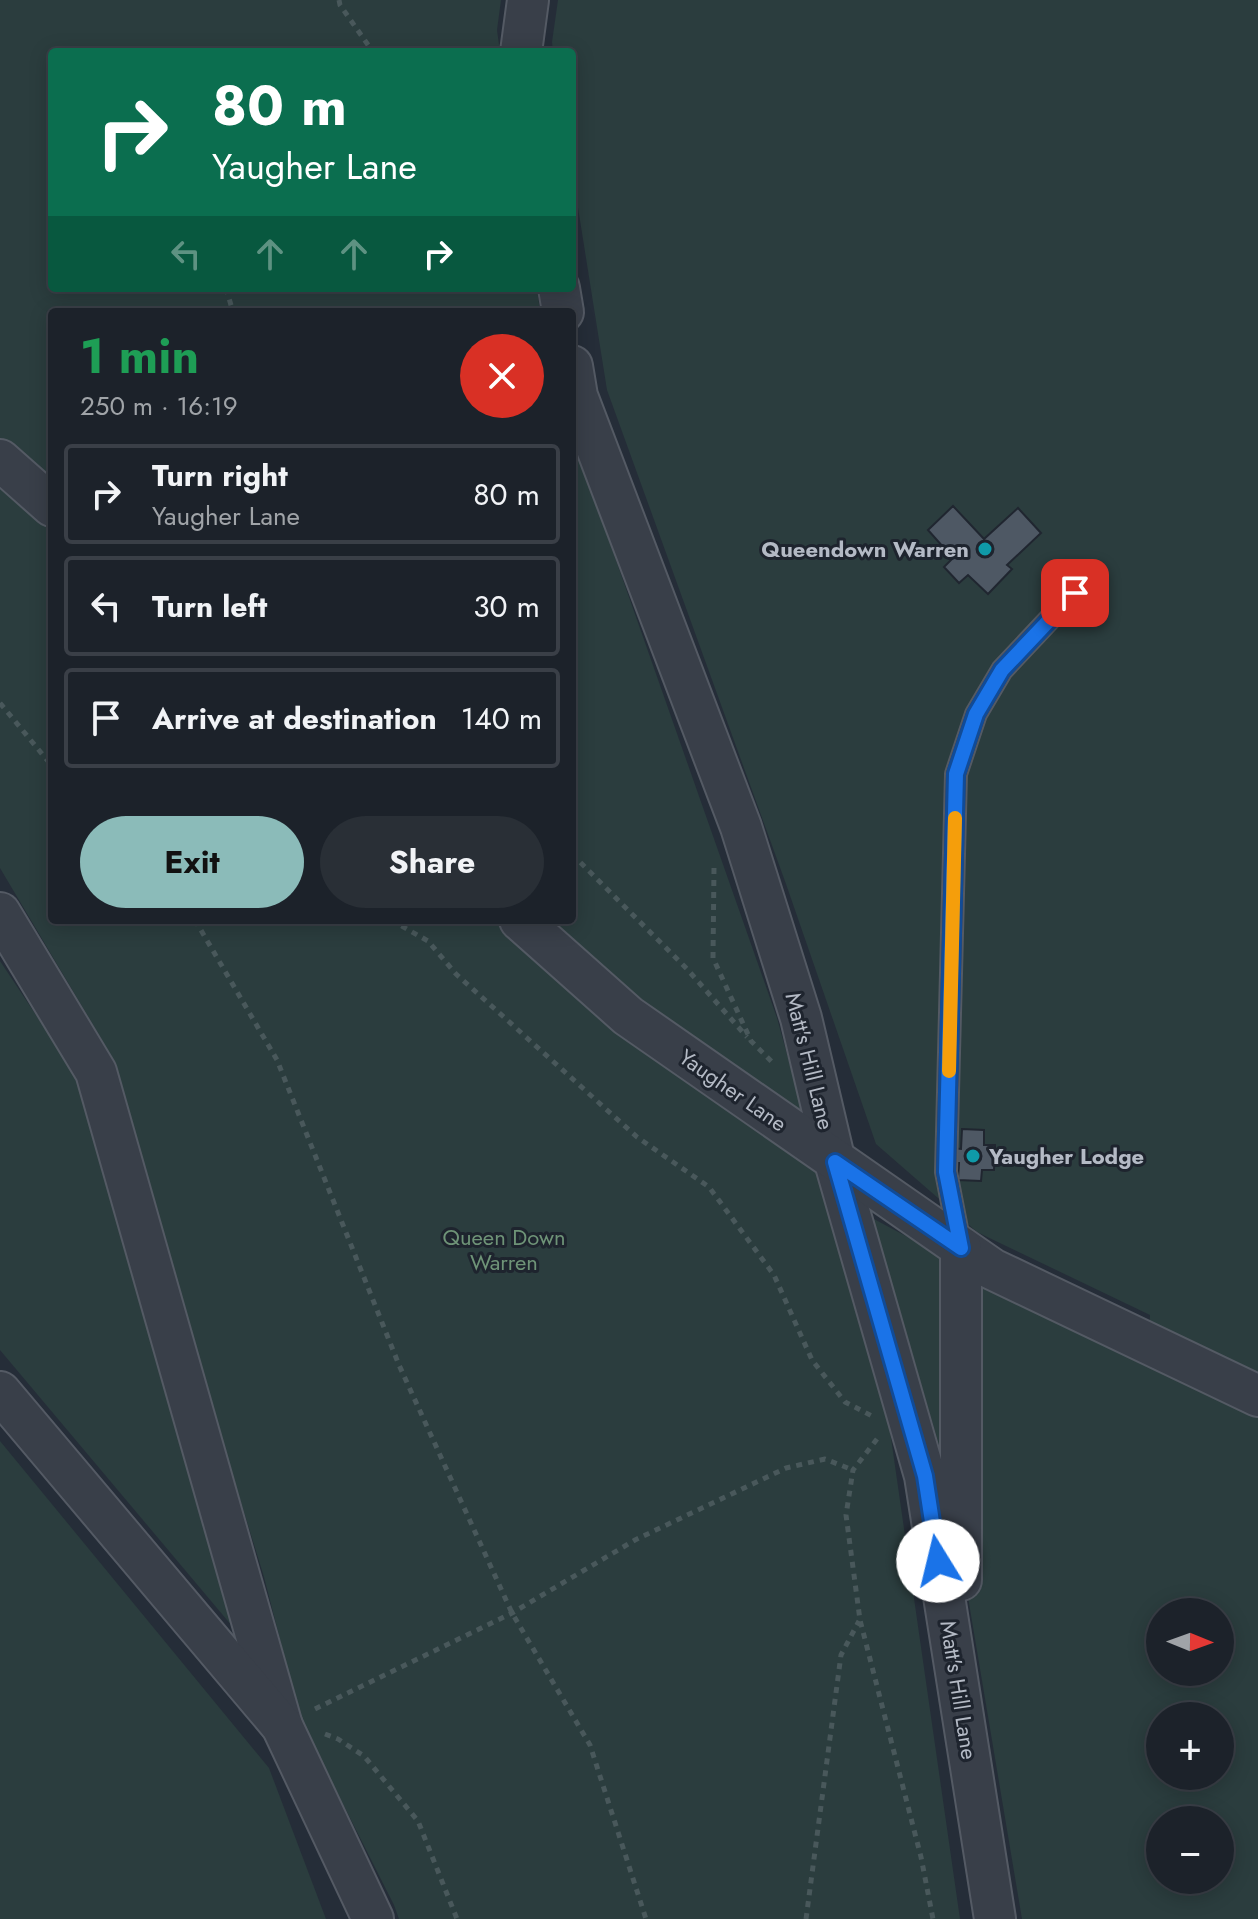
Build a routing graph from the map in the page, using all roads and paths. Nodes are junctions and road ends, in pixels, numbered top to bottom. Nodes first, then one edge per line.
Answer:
1 (339, 0) edge
2 (528, 0) edge
3 (370, 48) edge
4 (522, 48) edge
5 (576, 390) edge
6 (0, 460) edge
7 (48, 502) edge
8 (1093, 573) dead end
9 (0, 703) edge
10 (48, 761) edge
11 (576, 858) edge
12 (0, 913) edge
13 (197, 924) edge
14 (398, 924) edge
15 (524, 924) edge
16 (751, 1041) dead end
17 (835, 1162) junction
18 (961, 1248) junction
19 (0, 1392) edge
20 (1258, 1396) edge
21 (878, 1419) dead end
22 (880, 1436) dead end
23 (853, 1470) junction
24 (512, 1613) junction
25 (860, 1620) junction
26 (961, 1703) junction
27 (300, 1724) junction
28 (373, 1919) edge
29 (457, 1919) edge
30 (646, 1919) edge
31 (806, 1919) edge
32 (933, 1919) edge
33 (995, 1919) edge

1 - 3 path
2 - 4 street
5 - 17 street, Matt's Hill Lane
6 - 7 street
8 - 18 lane
9 - 10 path
11 - 16 path
12 - 27 street
13 - 24 path
14 - 21 path
15 - 17 street, Yaugher Lane
17 - 18 street, Yaugher Lane
17 - 26 street, Matt's Hill Lane
18 - 20 street, Yaugher Lane
18 - 26 street
19 - 27 street
22 - 23 path
23 - 24 path
23 - 25 path
24 - 27 path
24 - 30 path
25 - 31 path
25 - 32 path
26 - 33 street, Matt's Hill Lane
27 - 28 street
27 - 29 path

